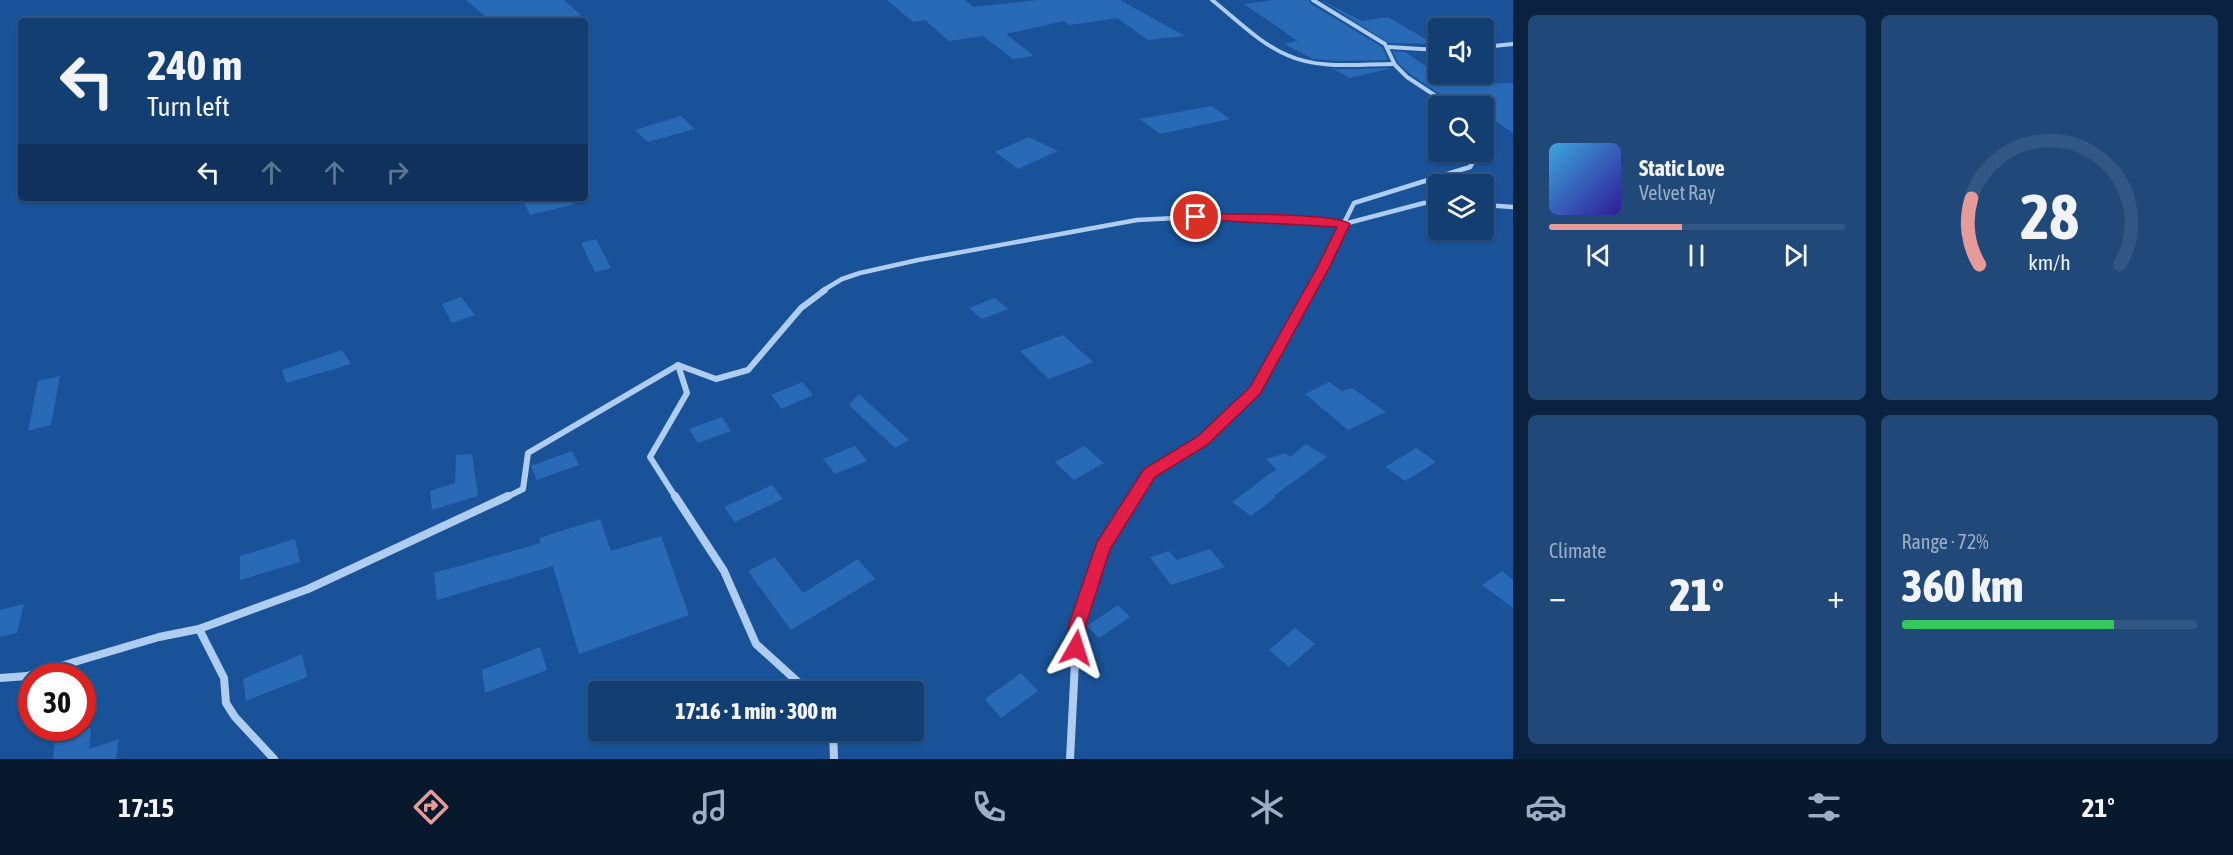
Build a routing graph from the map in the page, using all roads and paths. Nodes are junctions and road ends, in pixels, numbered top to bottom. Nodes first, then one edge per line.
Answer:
1 (1212, 0) edge
2 (1313, 0) edge
3 (1513, 44) edge
4 (1494, 46) edge
5 (1389, 47) junction
6 (1428, 49) edge
7 (1394, 64) junction
8 (1435, 96) edge
9 (1473, 162) edge
10 (1428, 203) edge
11 (1494, 206) edge
12 (1513, 207) edge
13 (1344, 224) junction
14 (678, 365) junction
15 (199, 628) junction
16 (0, 678) edge
17 (797, 681) edge
18 (833, 741) edge
19 (274, 759) edge
20 (834, 759) edge
21 (1070, 759) edge

1 - 7 street
2 - 5 street
3 - 4 street
5 - 6 street
5 - 7 street
7 - 8 street
9 - 13 street
10 - 13 street
11 - 12 street
13 - 14 street
13 - 21 street
14 - 15 street
14 - 17 street
15 - 16 street
15 - 19 street
18 - 20 street

